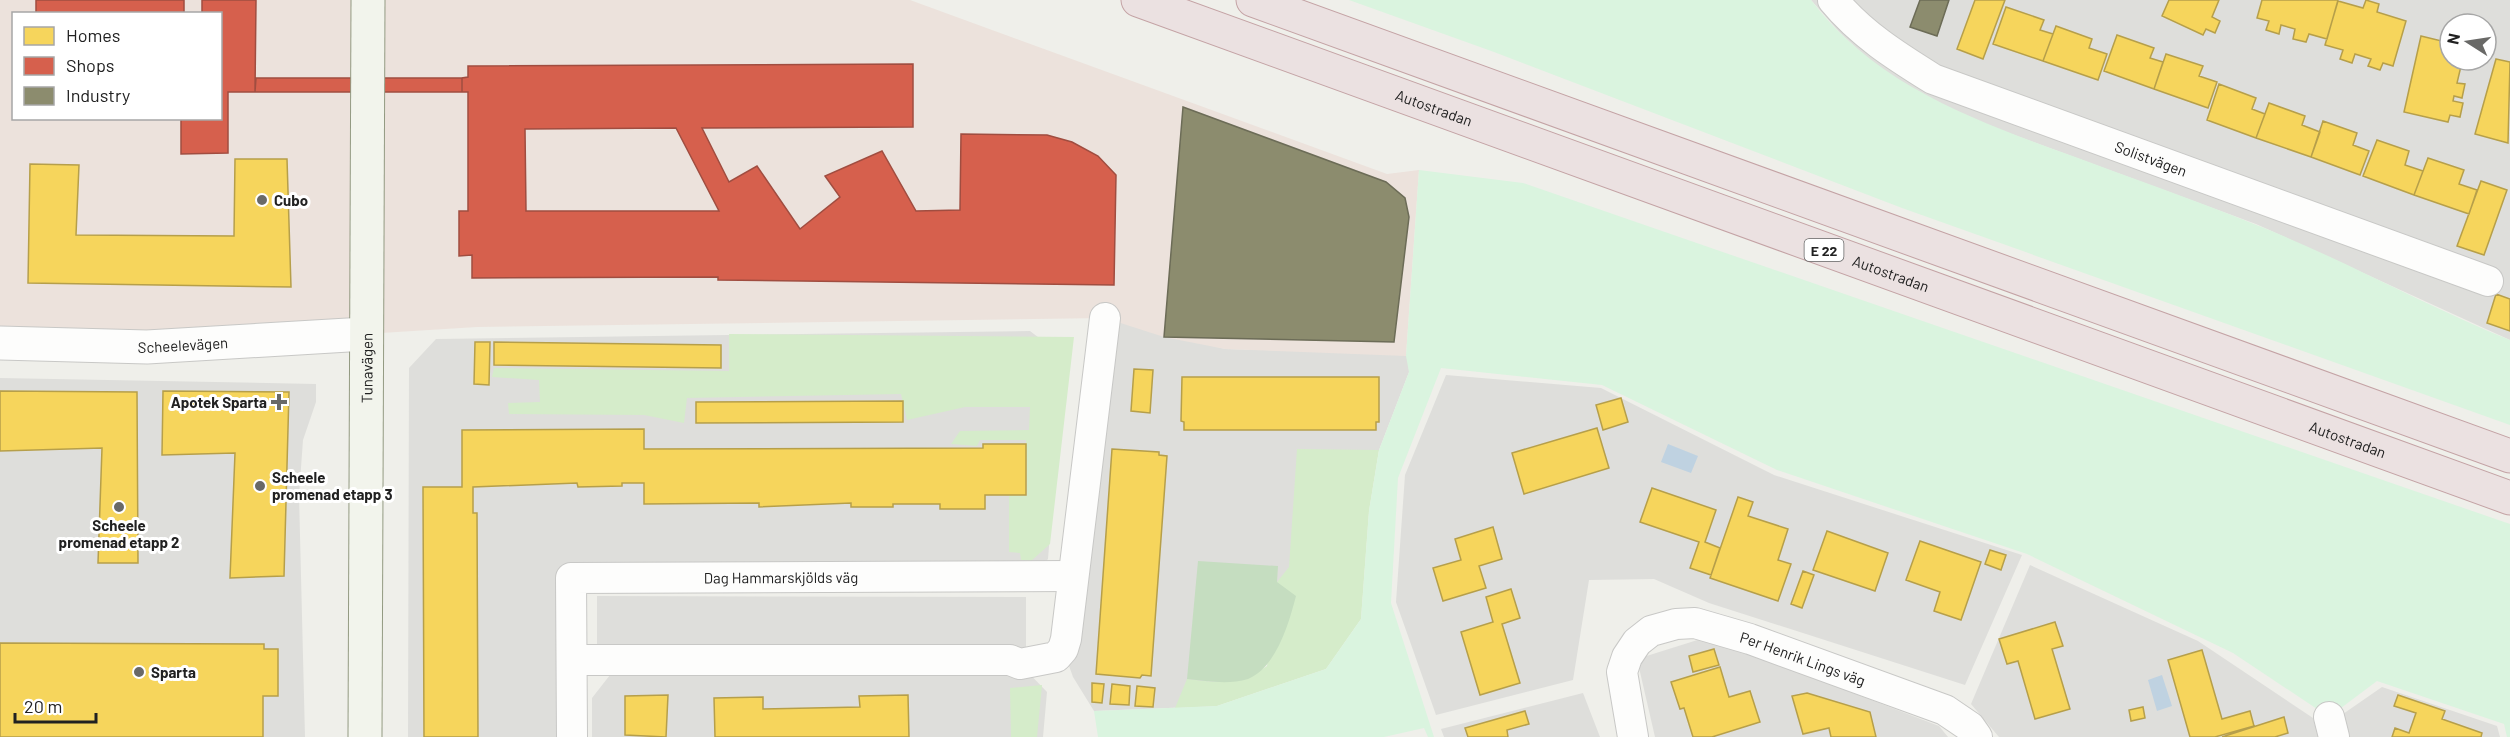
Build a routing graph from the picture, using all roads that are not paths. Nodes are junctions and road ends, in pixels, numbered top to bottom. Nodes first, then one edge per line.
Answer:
1 (368, 0) edge
2 (1138, 0) edge
3 (1253, 0) edge
4 (1833, 0) edge
5 (2488, 281) dead end
6 (1105, 318) dead end
7 (365, 334) junction
8 (0, 343) edge
9 (2510, 456) edge
10 (2510, 498) edge
11 (1073, 576) junction
12 (572, 660) junction
13 (365, 737) edge
14 (572, 737) edge
15 (1633, 737) edge
16 (1977, 737) edge

1 - 7 main road, Tunavägen
2 - 10 highway, Autostradan / E 22
3 - 9 highway
4 - 5 street, Solistvägen
6 - 11 street
7 - 8 street, Scheelevägen
7 - 13 main road, Tunavägen
11 - 12 street
11 - 12 street, Dag Hammarskjölds väg
12 - 14 street, Dag Hammarskjölds väg
15 - 16 street, Per Henrik Lings väg

